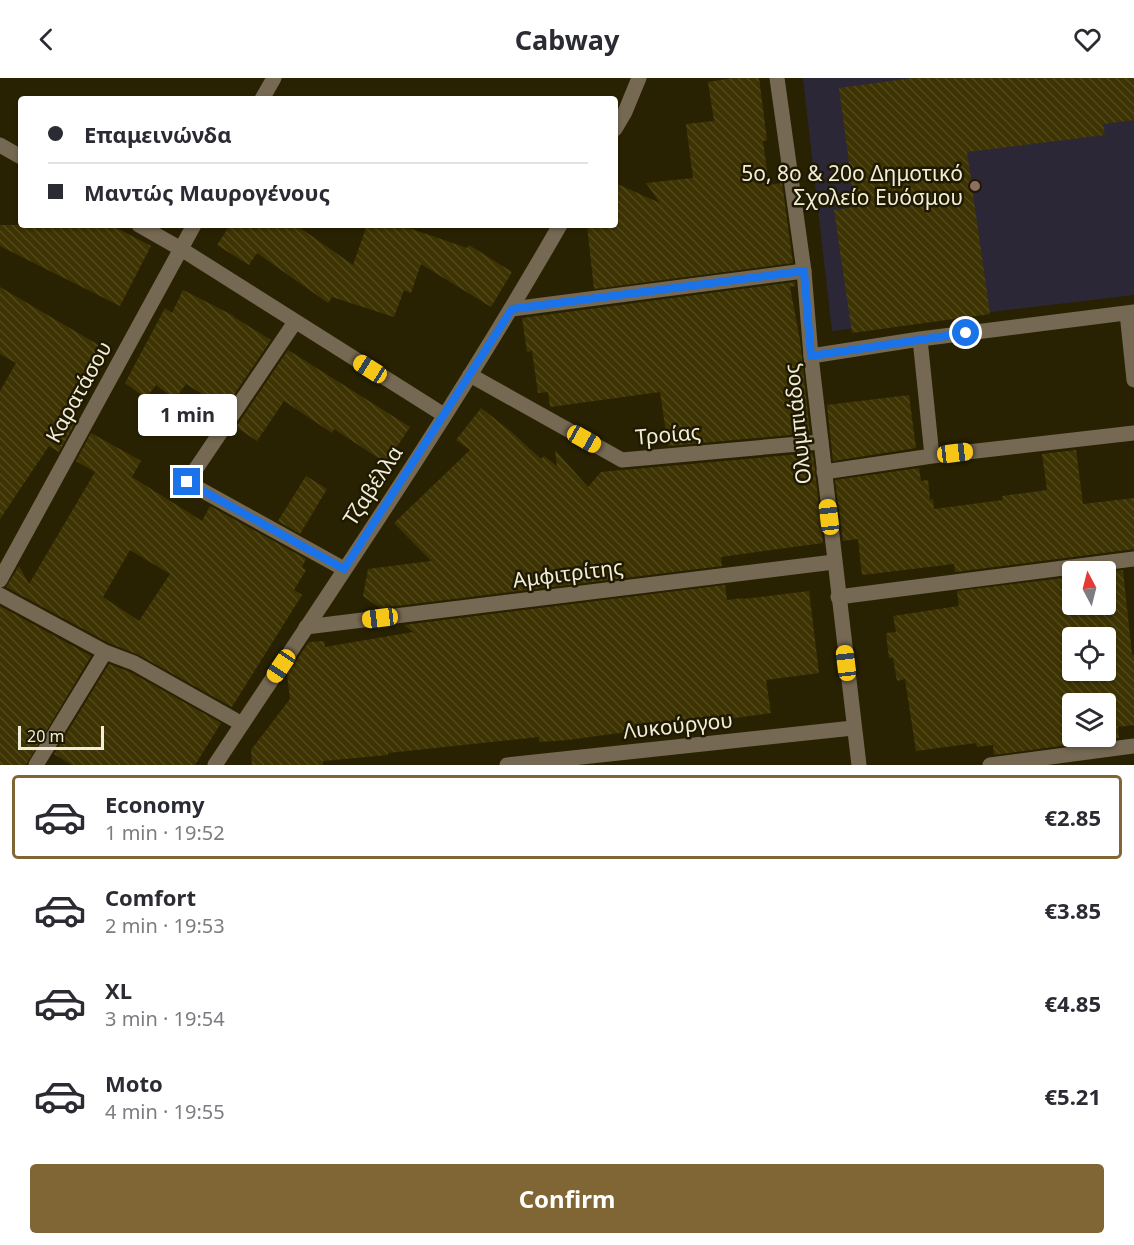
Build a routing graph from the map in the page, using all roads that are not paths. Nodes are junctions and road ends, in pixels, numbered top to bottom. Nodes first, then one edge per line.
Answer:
1 (274, 78) edge
2 (639, 78) edge
3 (777, 78) edge
4 (264, 96) edge
5 (618, 124) edge
6 (0, 145) edge
7 (18, 156) edge
8 (144, 228) edge
9 (192, 228) edge
10 (558, 228) edge
11 (181, 249) junction
12 (804, 271) junction
13 (512, 309) junction
14 (1130, 313) edge
15 (295, 322) junction
16 (920, 339) junction
17 (811, 356) junction
18 (470, 375) junction
19 (1134, 380) edge
20 (444, 415) junction
21 (1134, 433) edge
22 (821, 442) junction
23 (932, 456) junction
24 (824, 471) junction
25 (1134, 559) edge
26 (834, 562) junction
27 (344, 569) junction
28 (0, 580) edge
29 (0, 595) edge
30 (838, 597) junction
31 (306, 627) junction
32 (105, 652) junction
33 (242, 723) junction
34 (853, 728) junction
35 (1134, 746) edge
36 (36, 765) edge
37 (215, 765) edge
38 (508, 765) edge
39 (859, 765) edge
40 (990, 765) edge

1 - 4 street
2 - 5 street
3 - 12 street, Ολυμπιάδος
6 - 7 street
8 - 11 street
9 - 11 street, Καρατάσου
10 - 13 street, Τζαβέλλα
11 - 15 street
11 - 28 street, Καρατάσου
12 - 13 street
12 - 17 street, Ολυμπιάδος
13 - 18 street, Τζαβέλλα
14 - 16 street
14 - 19 street
15 - 20 street
15 - 27 street
16 - 17 street
16 - 23 street
17 - 22 street, Ολυμπιάδος
18 - 20 street, Τζαβέλλα
18 - 22 street, Τροίας
20 - 27 street, Τζαβέλλα
21 - 23 street
22 - 24 street, Ολυμπιάδος
23 - 24 street
24 - 26 street, Ολυμπιάδος
25 - 30 street
26 - 30 street, Ολυμπιάδος
26 - 31 street, Αμφιτρίτης
27 - 31 street, Τζαβέλλα
29 - 32 street
30 - 34 street, Ολυμπιάδος
31 - 33 street, Τζαβέλλα
32 - 33 street
32 - 36 street
33 - 37 street, Τζαβέλλα
34 - 38 street, Λυκούργου
34 - 39 street, Ολυμπιάδος
35 - 40 street

